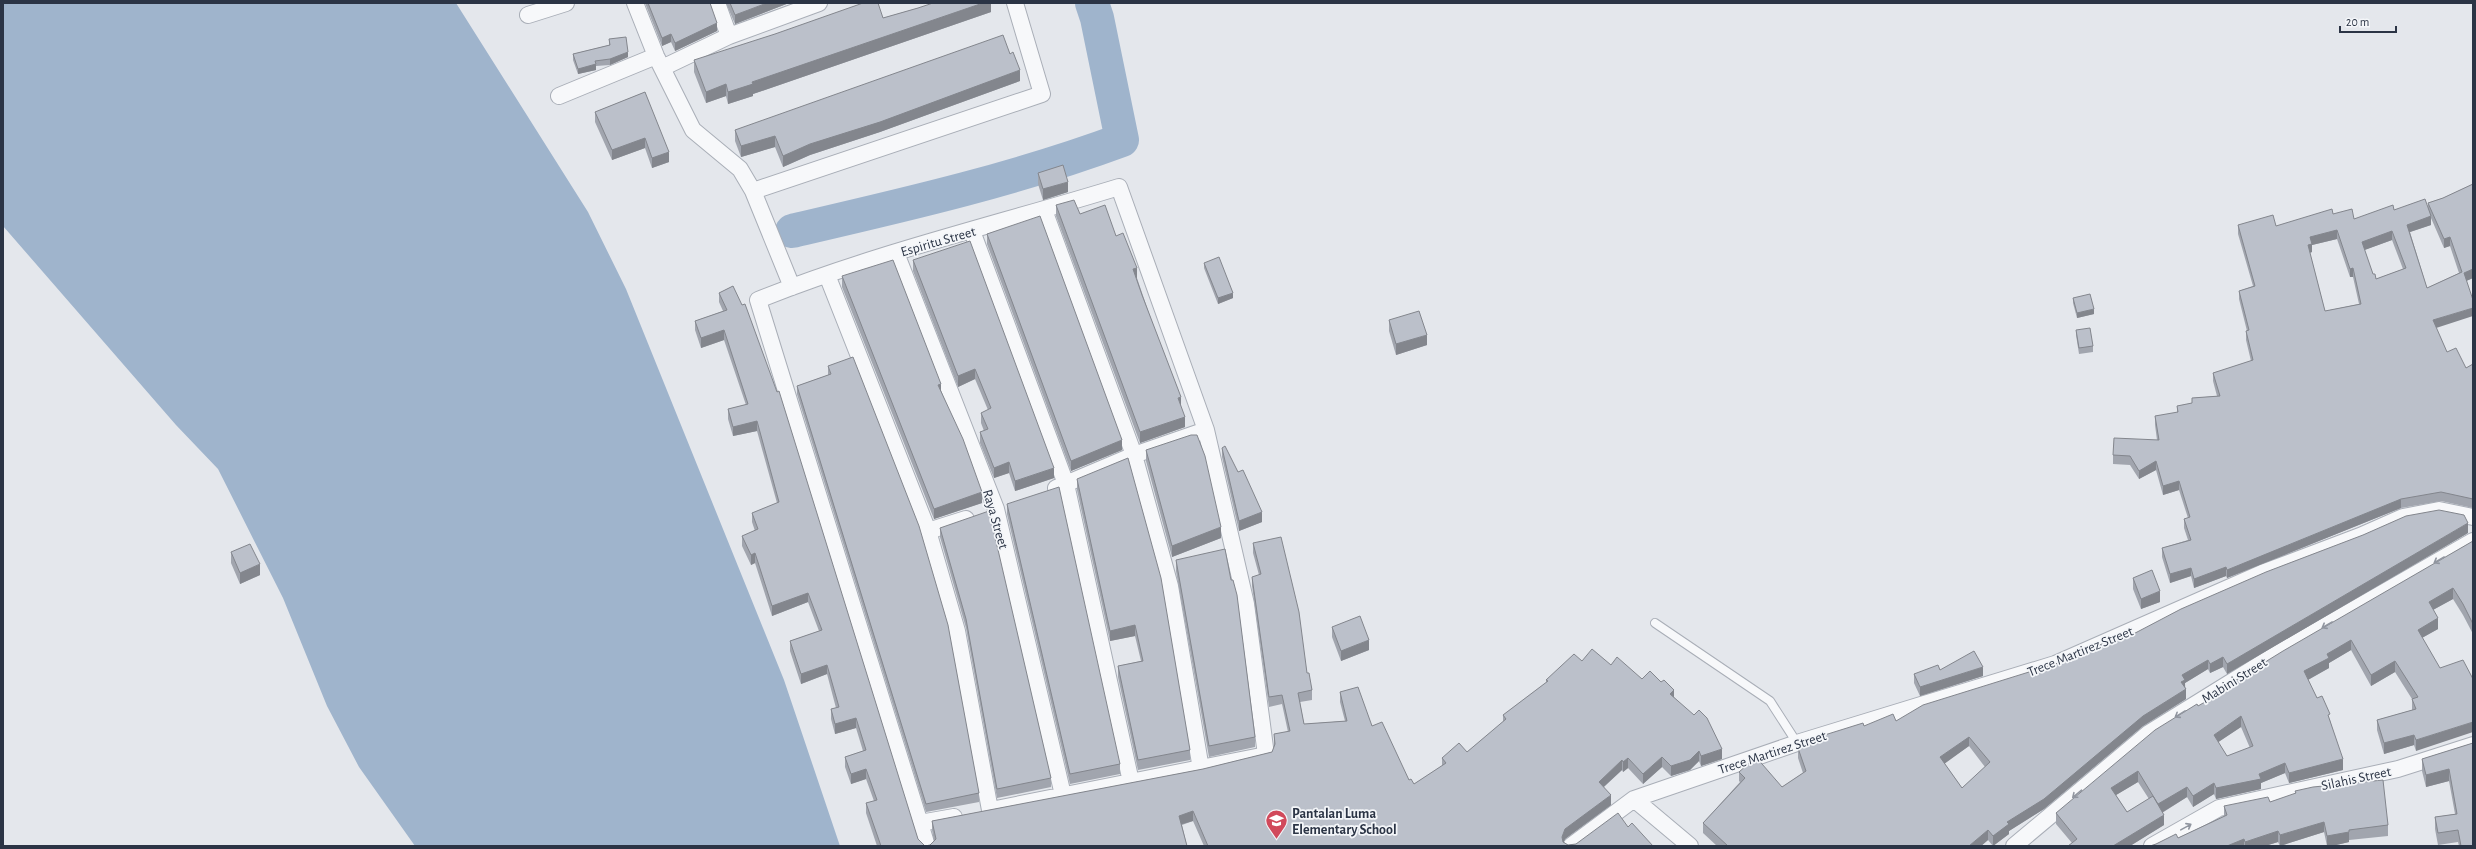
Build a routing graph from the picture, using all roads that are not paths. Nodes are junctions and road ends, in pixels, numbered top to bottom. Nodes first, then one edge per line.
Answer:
1 (566, 3) edge
2 (634, 3) edge
3 (717, 3) edge
4 (819, 3) edge
5 (1014, 3) edge
6 (528, 15) dead end
7 (729, 36) junction
8 (659, 62) junction
9 (559, 96) dead end
10 (753, 191) junction
11 (1044, 210) junction
12 (972, 231) junction
13 (896, 253) junction
14 (827, 275) junction
15 (790, 281) junction
16 (1206, 430) junction
17 (1134, 455) junction
18 (1066, 484) junction
19 (1038, 494) edge
20 (1003, 507) junction
21 (2473, 517) edge
22 (928, 531) junction
23 (2473, 540) edge
24 (1655, 623) dead end
25 (1797, 743) junction
26 (2473, 744) edge
27 (1201, 769) junction
28 (1131, 782) junction
29 (1063, 795) junction
30 (1634, 799) junction
31 (977, 812) junction
32 (920, 823) junction
33 (927, 846) edge
34 (1571, 846) edge
35 (1690, 846) edge
36 (2014, 846) edge
37 (2152, 846) edge

1 - 6 street
2 - 8 street
3 - 7 street
4 - 7 street
5 - 10 street
7 - 8 street
8 - 9 street
8 - 10 street
10 - 15 street
11 - 12 street, Espiritu Street
11 - 16 street, Espiritu Street
11 - 17 street
12 - 13 street, Espiritu Street
12 - 18 street
13 - 14 street, Espiritu Street
13 - 20 street, Raya Street
14 - 15 street, Espiritu Street
14 - 22 street
15 - 32 street, Espiritu Street
16 - 17 street
16 - 27 street
17 - 18 street
17 - 27 street
18 - 19 street
18 - 28 street
20 - 22 street
20 - 29 street, Raya Street
21 - 25 street, Trece Martirez Street
22 - 31 street
23 -> 36 street, Mabini Street
24 - 25 lane
25 - 30 street, Trece Martirez Street
37 -> 26 street, Silahis Street
27 - 28 street
28 - 29 street
29 - 31 street
30 - 34 street, Trece Martirez Street
30 - 35 street
31 - 32 street
32 - 33 street

